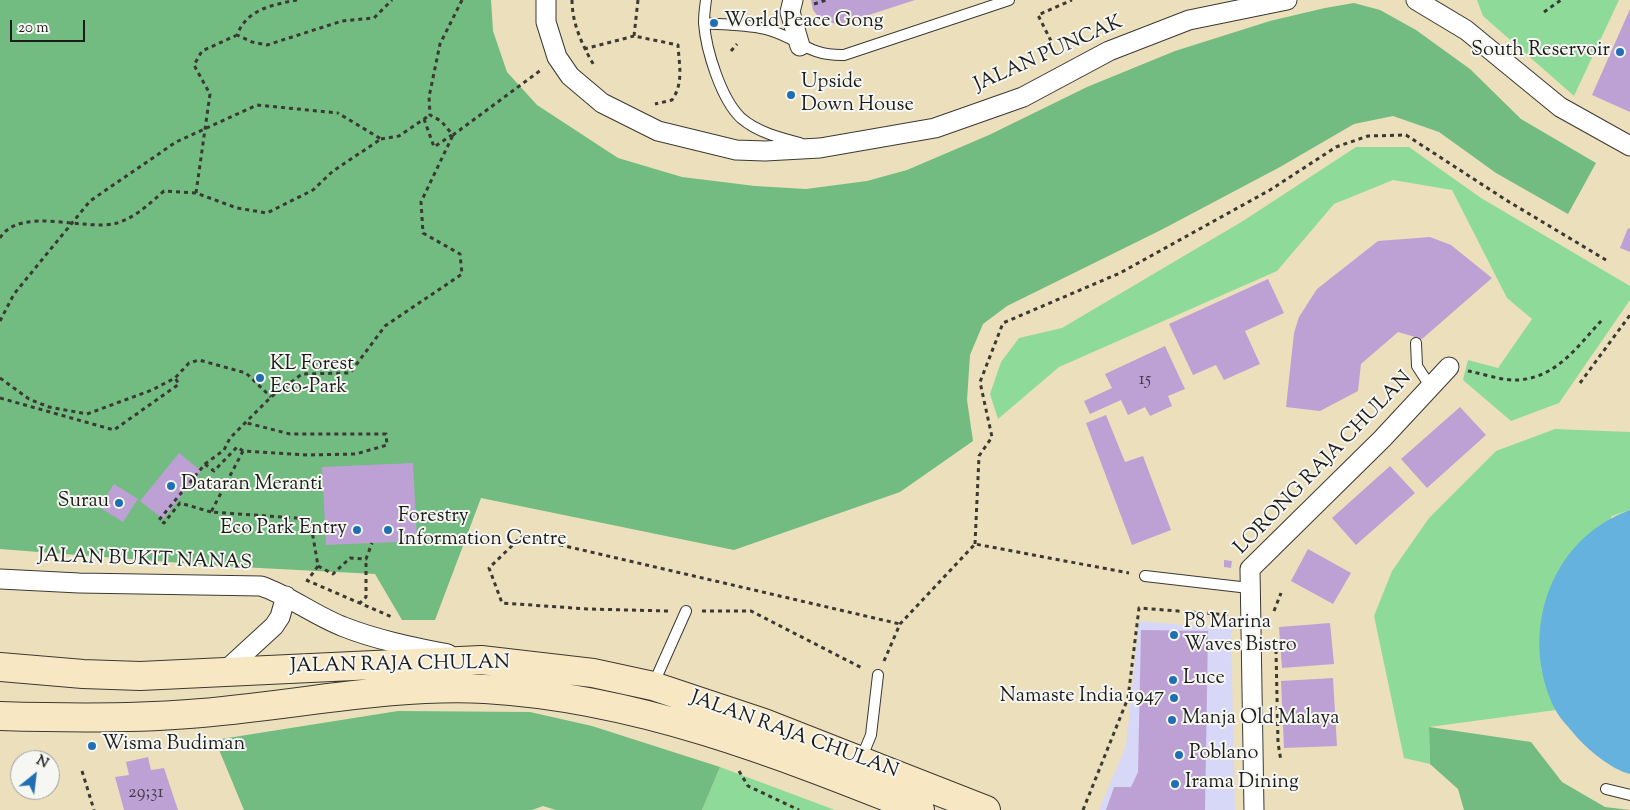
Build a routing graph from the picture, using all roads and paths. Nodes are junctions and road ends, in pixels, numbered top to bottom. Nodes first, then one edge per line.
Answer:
1 (297, 0) edge
2 (392, 0) edge
3 (462, 0) edge
4 (546, 0) edge
5 (572, 0) edge
6 (638, 0) edge
7 (706, 0) edge
8 (793, 0) edge
9 (1009, 0) edge
10 (1072, 0) edge
11 (1287, 0) edge
12 (1416, 0) edge
13 (1561, 0) edge
14 (1544, 12) dead end
15 (704, 23) junction
16 (237, 35) junction
17 (634, 36) junction
18 (1052, 42) dead end
19 (800, 46) junction
20 (584, 49) junction
21 (557, 57) junction
22 (599, 73) dead end
23 (652, 104) dead end
24 (430, 115) junction
25 (424, 119) junction
26 (453, 135) junction
27 (381, 139) junction
28 (1630, 146) edge
29 (820, 148) junction
30 (196, 193) junction
31 (0, 238) edge
32 (1606, 260) dead end
33 (1630, 315) edge
34 (1602, 320) dead end
35 (0, 321) edge
36 (1416, 343) dead end
37 (1450, 367) joint
38 (0, 378) edge
39 (175, 378) junction
40 (1580, 383) dead end
41 (1430, 386) junction
42 (0, 398) edge
43 (271, 398) junction
44 (246, 423) junction
45 (243, 451) junction
46 (205, 464) junction
47 (211, 512) junction
48 (372, 543) dead end
49 (975, 544) junction
50 (366, 558) junction
51 (318, 566) junction
52 (1144, 576) joint
53 (0, 578) edge
54 (300, 578) dead end
55 (307, 581) junction
56 (1249, 588) junction
57 (1281, 593) dead end
58 (286, 596) junction
59 (366, 597) dead end
60 (686, 611) dead end
61 (1235, 616) dead end
62 (1275, 620) dead end
63 (400, 621) dead end
64 (1276, 648) dead end
65 (481, 660) junction
66 (0, 667) edge
67 (225, 671) junction
68 (83, 674) junction
69 (878, 675) joint
70 (0, 679) edge
71 (653, 686) junction
72 (0, 716) edge
73 (719, 734) junction
74 (861, 760) junction
75 (1281, 761) dead end
76 (82, 771) dead end
77 (1606, 789) dead end
78 (1630, 796) edge
79 (94, 810) edge
80 (799, 810) edge
81 (920, 810) edge
82 (986, 810) edge
83 (1083, 810) edge
84 (1254, 810) edge

1 - 16 path
2 - 16 path
3 - 24 path
4 - 21 street, JALAN PUNCAK
5 - 20 path
6 - 17 path
7 - 15 lane
8 - 19 street
9 - 19 lane
10 - 18 path
11 - 29 street, JALAN PUNCAK
12 - 28 street
13 - 14 path
15 - 19 lane
15 - 29 lane
16 - 30 path
17 - 20 path
17 - 23 path
20 - 22 path
21 - 26 path
21 - 29 street, JALAN PUNCAK
24 - 25 path
24 - 26 path
25 - 26 path
25 - 27 path
26 - 43 path
27 - 30 path
27 - 35 path, bridge
30 - 31 path
32 - 49 path
33 - 40 path
34 - 37 path
36 - 41 lane
37 - 41 street, LORONG RAJA CHULAN
38 - 39 path
39 - 42 path
39 - 43 path
41 - 56 street, LORONG RAJA CHULAN
43 - 44 path
44 - 45 path
44 - 46 path
45 - 46 path
45 - 47 path
46 - 47 path
47 - 51 path
48 - 50 path
49 - 52 path
49 - 69 path
50 - 51 path
50 - 59 path
51 - 55 path
52 - 56 lane
53 - 58 street, JALAN BUKIT NANAS
54 - 55 path
55 - 63 path
56 - 84 street, LORONG RAJA CHULAN
57 - 62 path
58 - 65 street, JALAN BUKIT NANAS
58 - 67 street
60 - 71 lane
61 - 83 path
64 - 75 path
65 - 67 main road, JALAN RAJA CHULAN
65 - 71 main road, JALAN RAJA CHULAN
66 - 68 main road, JALAN RAJA CHULAN
67 - 68 main road, JALAN RAJA CHULAN
68 - 70 main road
69 - 74 lane
71 - 74 main road, JALAN RAJA CHULAN
72 - 73 main road, JALAN RAJA CHULAN
73 - 80 path
73 - 81 main road, JALAN RAJA CHULAN
74 - 82 main road, JALAN RAJA CHULAN
76 - 79 path
77 - 78 lane

